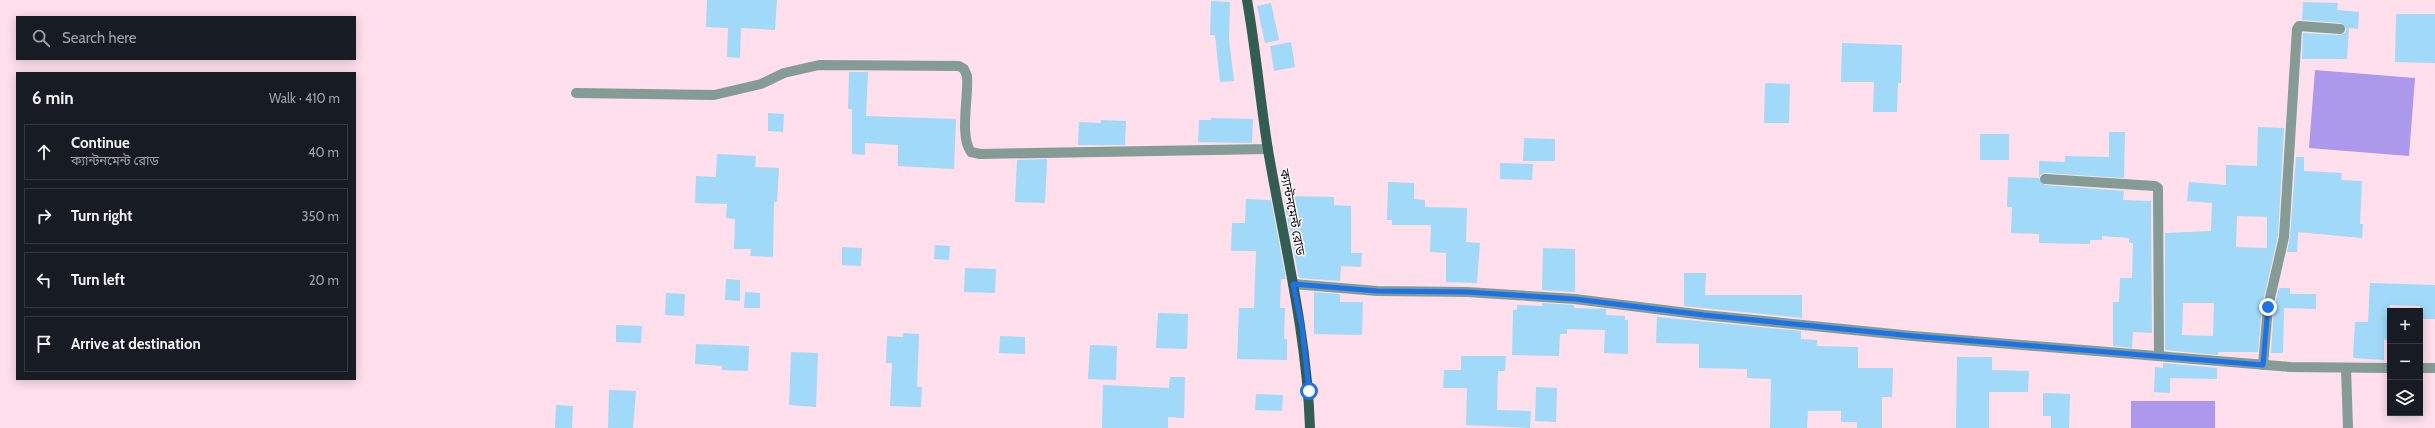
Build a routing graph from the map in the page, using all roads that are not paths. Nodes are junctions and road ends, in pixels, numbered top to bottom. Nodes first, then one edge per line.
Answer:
1 (1247, 0) edge
2 (2340, 29) dead end
3 (576, 93) dead end
4 (1268, 149) junction
5 (2045, 180) dead end
6 (1293, 284) junction
7 (2159, 355) junction
8 (2263, 365) junction
9 (2346, 368) junction
10 (2387, 368) edge
11 (2423, 368) edge
12 (2435, 368) edge
13 (1310, 428) edge
14 (2348, 428) edge

1 - 4 main road, ক্যান্টনমেন্ট রোড
2 - 8 street
3 - 4 street
4 - 6 main road, ক্যান্টনমেন্ট রোড
5 - 7 street
6 - 7 street
6 - 13 main road, ক্যান্টনমেন্ট রোড
7 - 8 street
8 - 9 street
9 - 10 street
9 - 14 street
11 - 12 street

